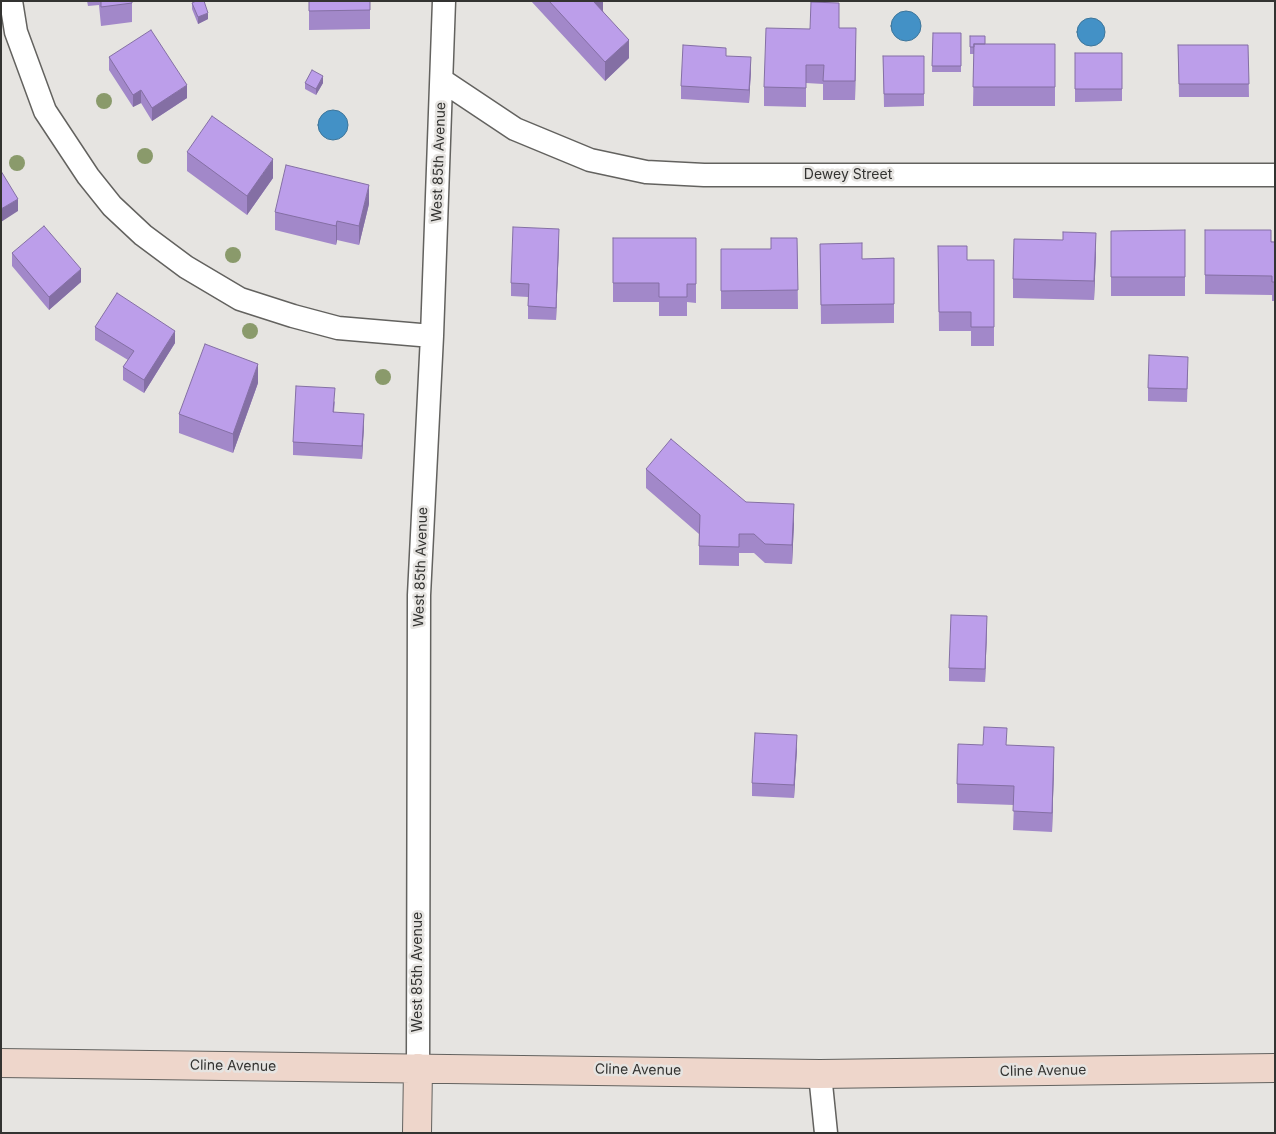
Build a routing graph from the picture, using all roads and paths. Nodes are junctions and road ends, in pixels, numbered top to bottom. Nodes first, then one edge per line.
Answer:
1 (11, 1) edge
2 (444, 1) edge
3 (443, 82) junction
4 (1275, 175) edge
5 (432, 336) junction
6 (1, 1063) edge
7 (418, 1068) junction
8 (1275, 1068) edge
9 (820, 1074) junction
10 (417, 1133) edge
11 (826, 1133) edge

1 - 5 street
2 - 3 street, West 85th Avenue
3 - 4 street, Dewey Street
3 - 5 street, West 85th Avenue
5 - 7 street, West 85th Avenue
6 - 7 street, Cline Avenue
7 - 9 street, Cline Avenue
7 - 10 street, West 85th Avenue
8 - 9 street, Cline Avenue
9 - 11 street

